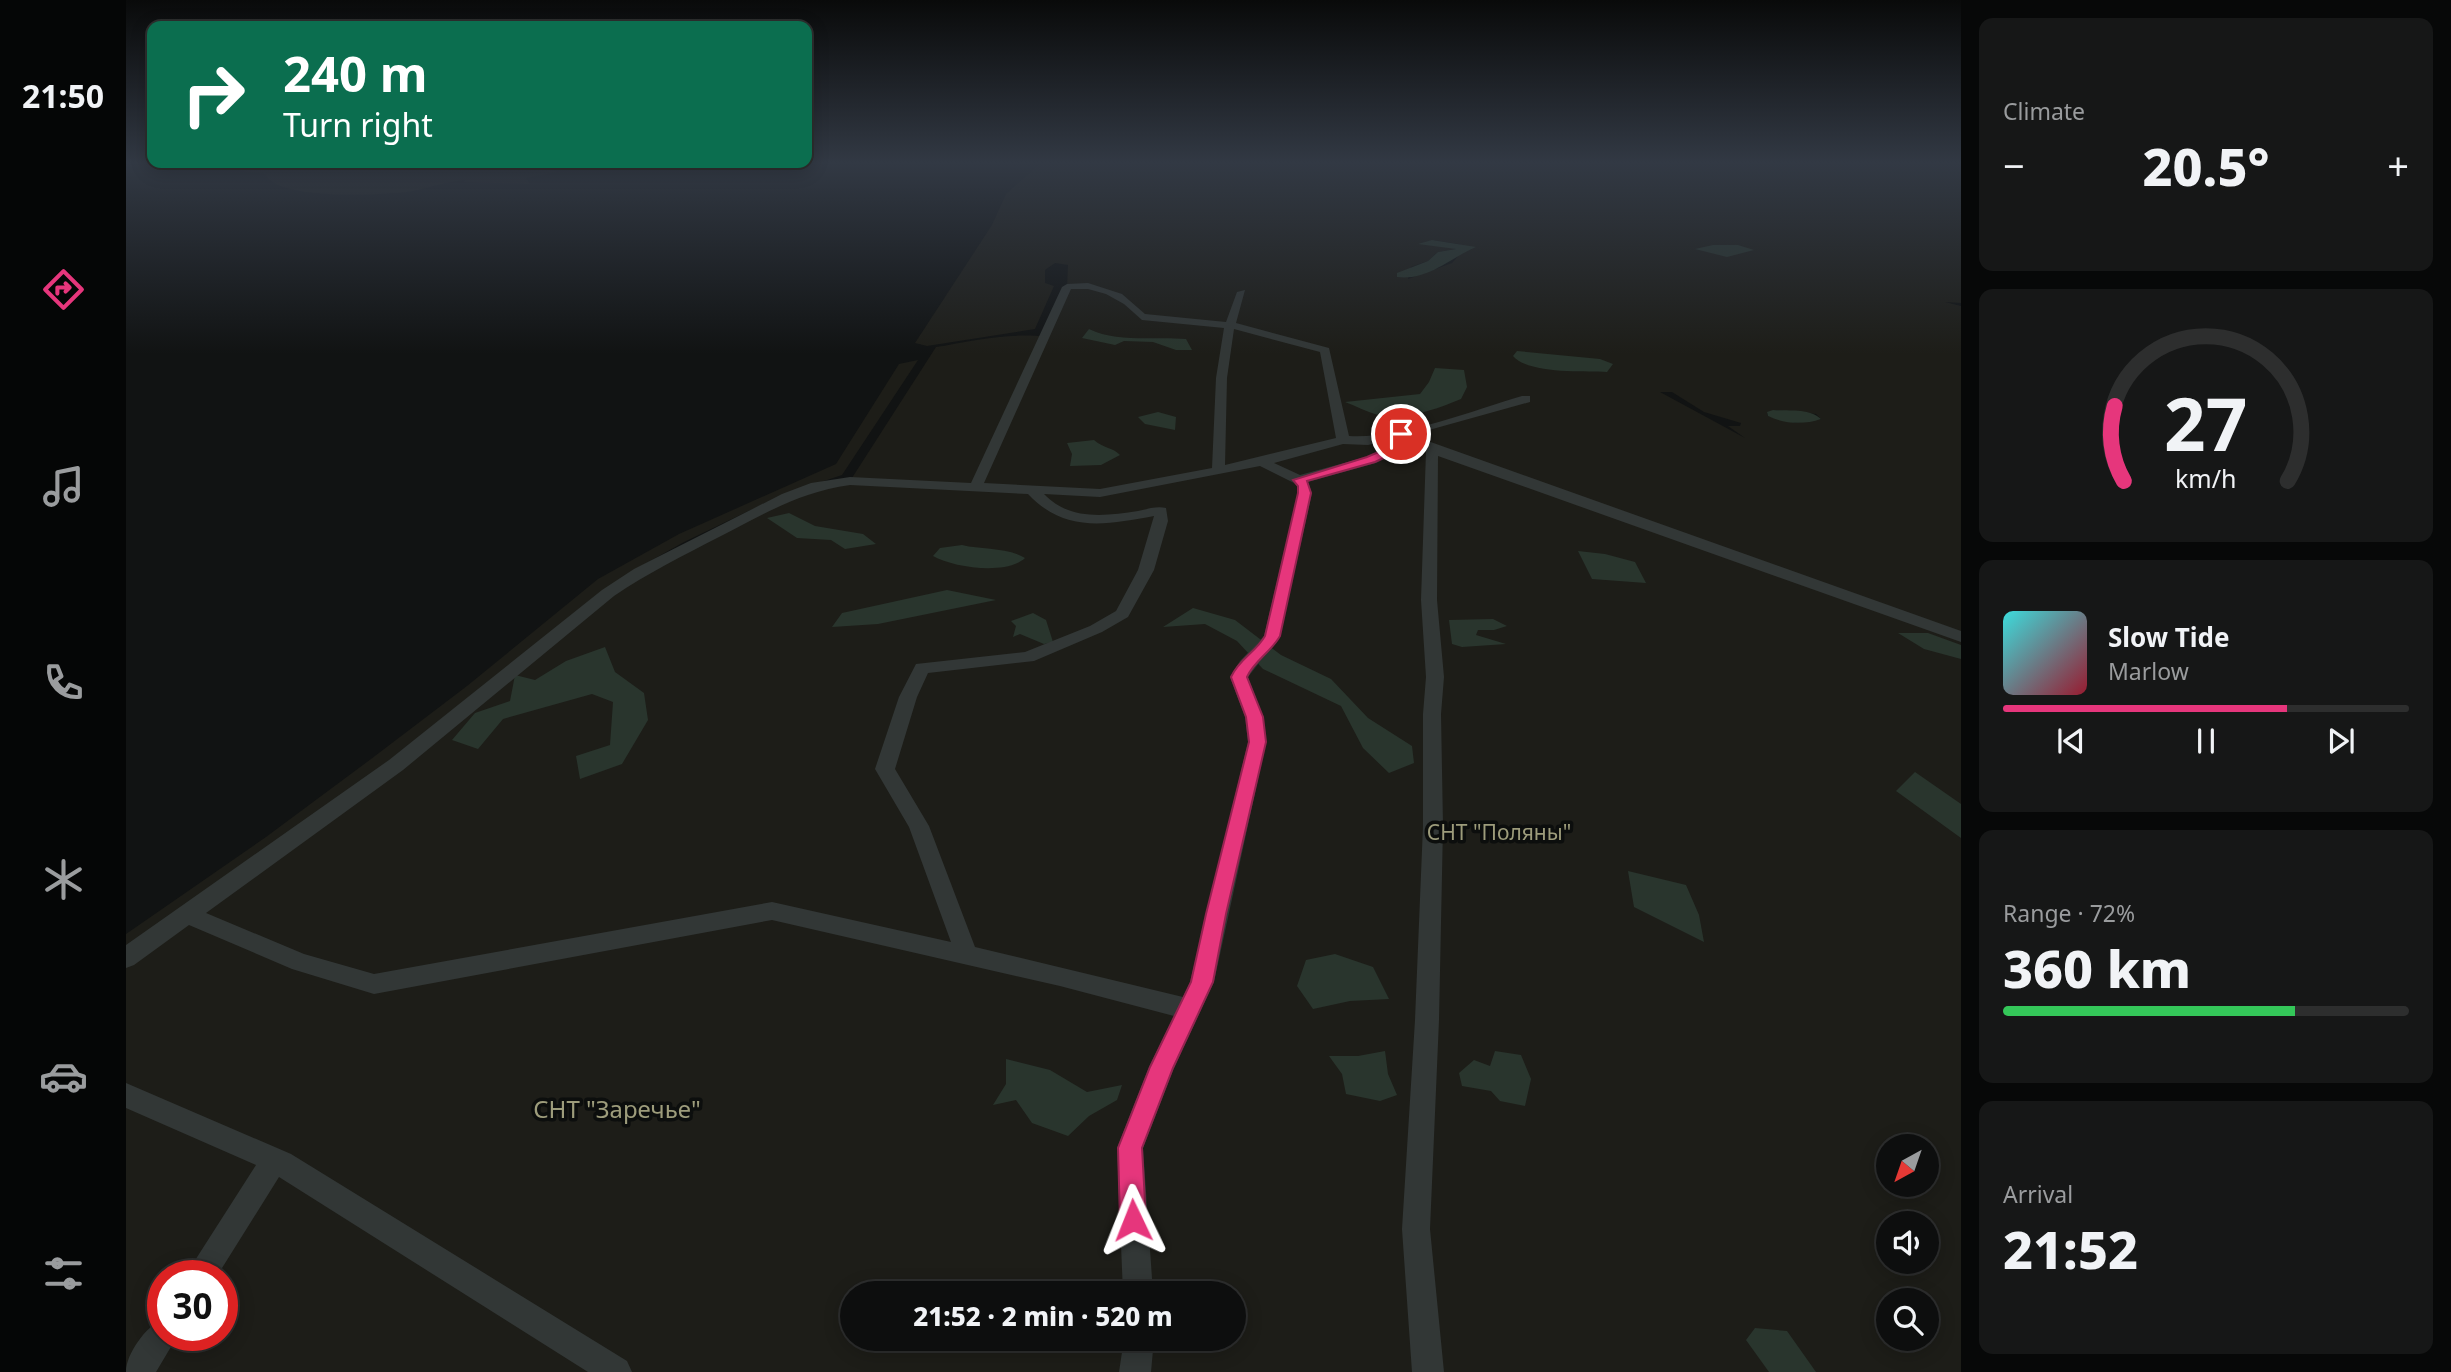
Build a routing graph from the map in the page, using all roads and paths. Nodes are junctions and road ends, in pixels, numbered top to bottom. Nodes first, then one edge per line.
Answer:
1 (1242, 292) dead end
2 (1230, 325) junction
3 (1526, 399) dead end
4 (1343, 440) junction
5 (1415, 441) junction
6 (1262, 462) junction
7 (1218, 470) junction
8 (1299, 480) junction
9 (975, 489) junction
10 (1034, 491) junction
11 (1961, 637) edge
12 (188, 915) junction
13 (967, 955) junction
14 (126, 958) edge
15 (1189, 1009) junction
16 (126, 1095) edge
17 (275, 1160) junction
18 (210, 1260) edge
19 (1138, 1281) edge
20 (152, 1351) edge
21 (1138, 1351) edge
22 (138, 1372) edge
23 (616, 1372) edge
24 (1135, 1372) edge
25 (1429, 1372) edge

1 - 2 street
2 - 4 street
2 - 7 street
2 - 9 street
3 - 5 street
4 - 5 street
4 - 6 street
5 - 8 street
5 - 11 street
5 - 25 street
6 - 7 street
6 - 8 street
7 - 10 street
8 - 15 street
9 - 10 street
9 - 12 street
10 - 13 street
12 - 13 street
12 - 14 street
13 - 15 street
15 - 19 street
16 - 17 street
17 - 18 street
17 - 23 street
20 - 22 street
21 - 24 street

